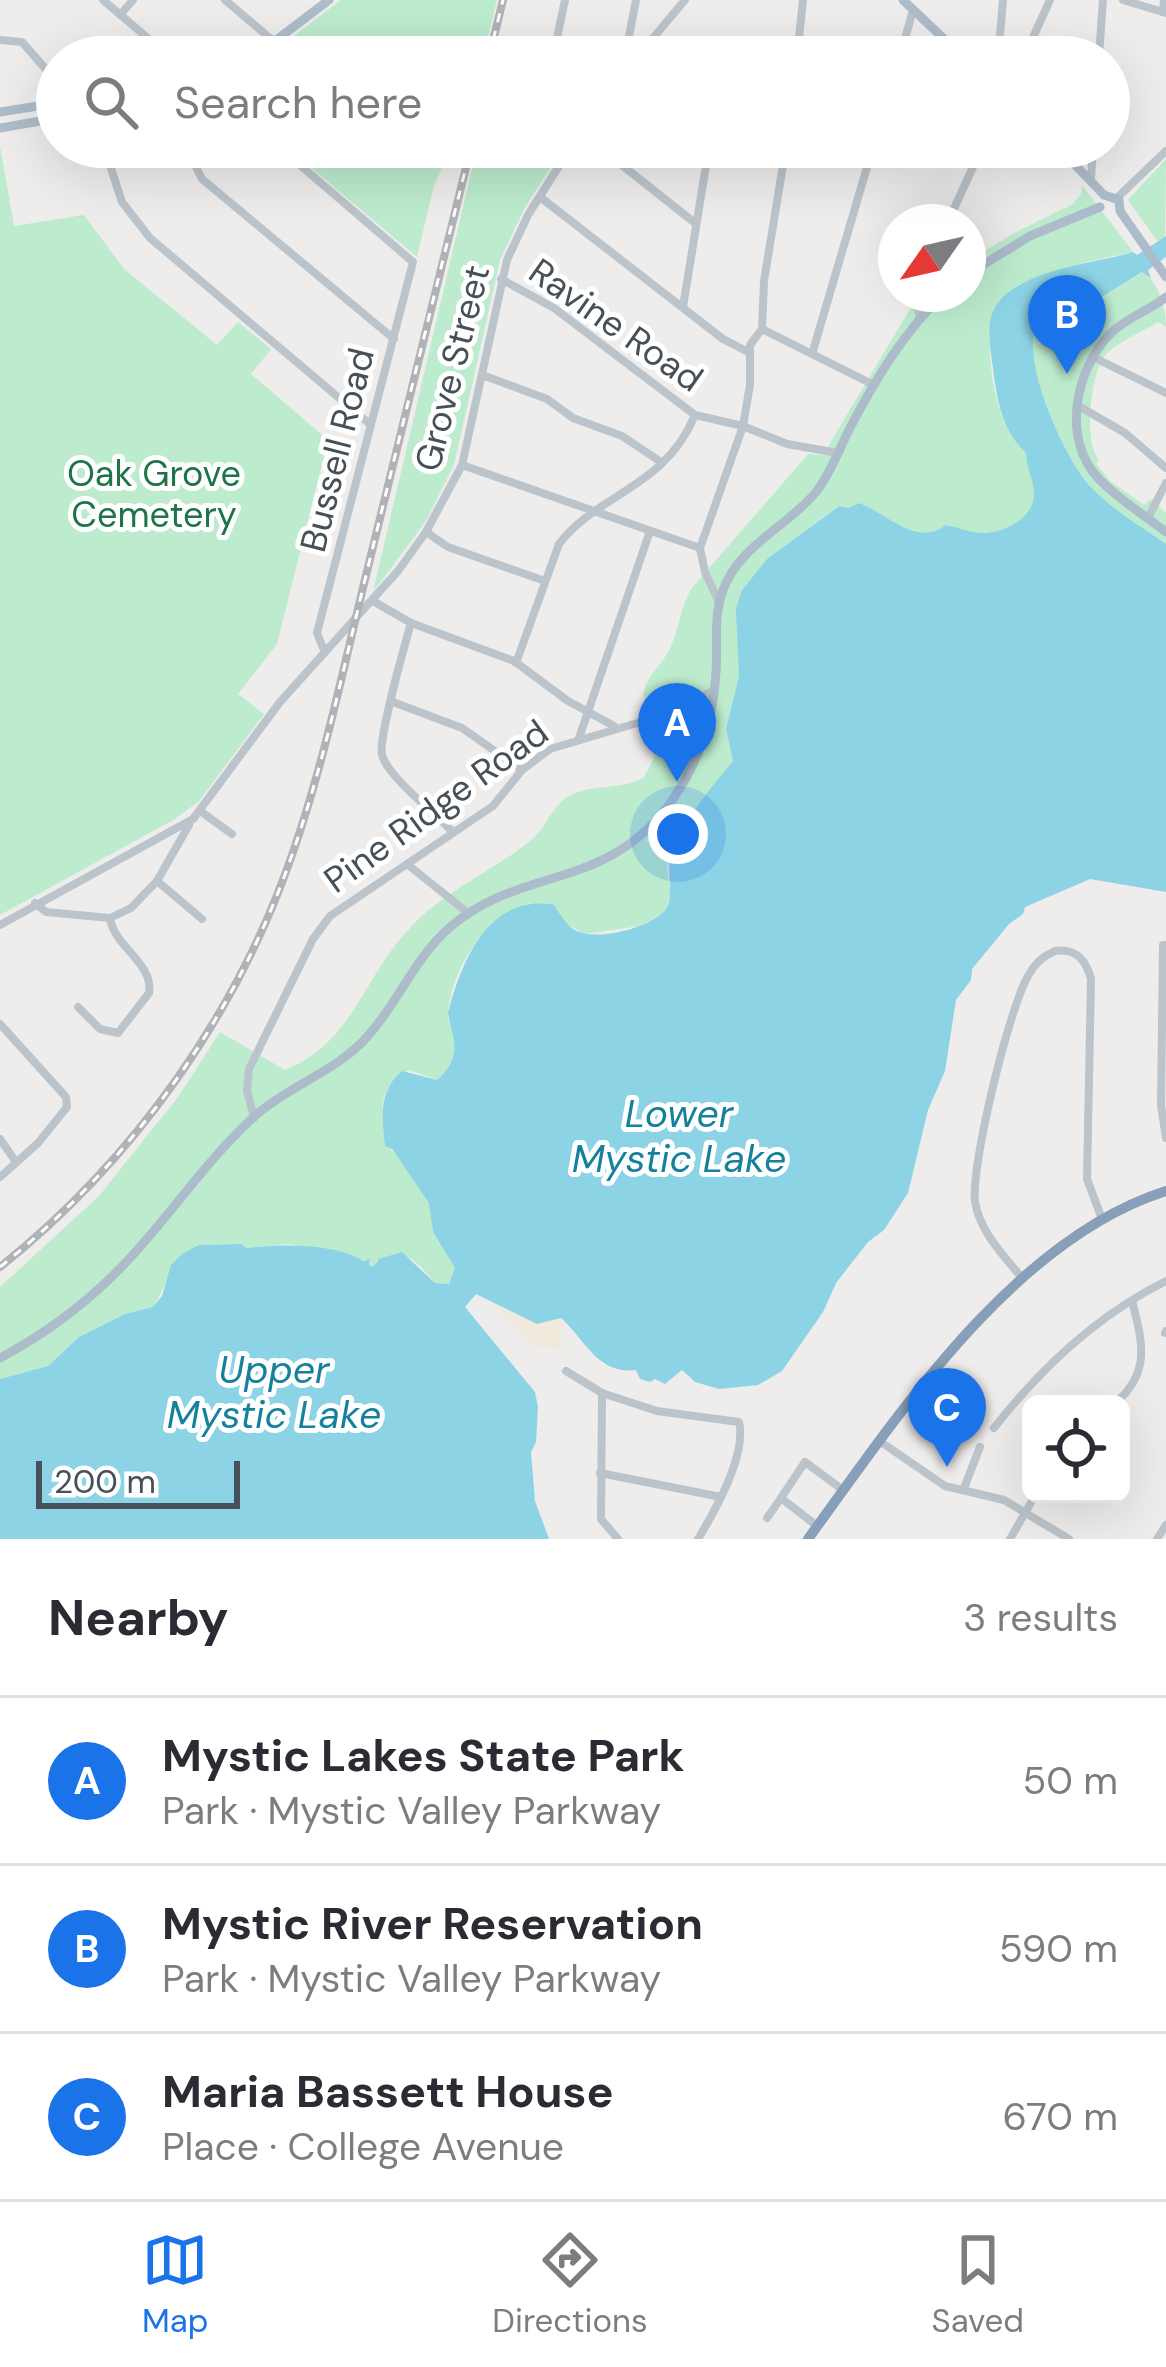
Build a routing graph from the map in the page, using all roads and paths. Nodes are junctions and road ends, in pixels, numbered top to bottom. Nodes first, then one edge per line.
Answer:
1 (103, 0) edge
2 (133, 0) edge
3 (225, 0) edge
4 (329, 0) edge
5 (565, 0) edge
6 (636, 0) edge
7 (685, 0) edge
8 (803, 0) edge
9 (903, 0) edge
10 (1003, 0) edge
11 (1050, 0) edge
12 (1103, 0) edge
13 (1123, 0) edge
14 (1164, 0) edge
15 (914, 10) junction
16 (1165, 12) edge
17 (120, 14) junction
18 (146, 36) edge
19 (268, 36) edge
20 (279, 36) edge
21 (557, 36) edge
22 (629, 36) edge
23 (655, 36) edge
24 (799, 36) edge
25 (906, 36) edge
26 (941, 36) edge
27 (1000, 36) edge
28 (1034, 36) edge
29 (1100, 36) edge
30 (0, 40) edge
31 (36, 58) edge
32 (36, 106) edge
33 (0, 112) edge
34 (36, 122) edge
35 (0, 128) edge
36 (1166, 151) edge
37 (111, 168) edge
38 (196, 168) edge
39 (303, 168) edge
40 (558, 168) edge
41 (625, 168) edge
42 (705, 168) edge
43 (783, 168) edge
44 (867, 168) edge
45 (972, 168) edge
46 (1080, 168) edge
47 (1092, 168) edge
48 (1091, 179) junction
49 (540, 196) junction
50 (1117, 198) junction
51 (1102, 201) junction
52 (956, 204) edge
53 (1120, 211) junction
54 (696, 224) junction
55 (986, 263) edge
56 (1166, 277) edge
57 (502, 279) junction
58 (1166, 297) edge
59 (1166, 306) edge
60 (683, 307) junction
61 (1145, 310) junction
62 (919, 312) edge
63 (927, 312) edge
64 (920, 319) junction
65 (761, 329) junction
66 (394, 339) junction
67 (750, 353) junction
68 (812, 354) junction
69 (1093, 357) junction
70 (482, 375) junction
71 (874, 385) junction
72 (1166, 393) edge
73 (1078, 405) junction
74 (694, 415) junction
75 (371, 425) junction
76 (742, 426) junction
77 (838, 452) junction
78 (662, 463) junction
79 (462, 465) junction
80 (1166, 468) edge
81 (1166, 483) edge
82 (597, 512) junction
83 (1148, 518) junction
84 (650, 531) junction
85 (426, 532) junction
86 (1166, 532) edge
87 (700, 548) junction
88 (545, 581) junction
89 (719, 602) junction
90 (370, 604) junction
91 (411, 623) junction
92 (324, 650) junction
93 (516, 663) junction
94 (715, 689) junction
95 (393, 702) junction
96 (586, 711) junction
97 (615, 727) junction
98 (579, 738) junction
99 (521, 770) junction
100 (196, 815) junction
101 (453, 832) junction
102 (232, 834) dead end
103 (407, 864) junction
104 (157, 881) junction
105 (35, 903) junction
106 (468, 913) junction
107 (110, 918) junction
108 (202, 919) dead end
109 (0, 925) edge
110 (1164, 945) edge
111 (78, 1007) dead end
112 (2, 1031) edge
113 (254, 1118) junction
114 (1166, 1138) edge
115 (0, 1139) edge
116 (16, 1162) junction
117 (0, 1178) edge
118 (1166, 1191) edge
119 (1102, 1219) junction
120 (1023, 1279) junction
121 (1166, 1281) edge
122 (1132, 1301) junction
123 (0, 1358) edge
124 (566, 1371) dead end
125 (602, 1393) junction
126 (1124, 1395) edge
127 (994, 1428) dead end
128 (881, 1442) junction
129 (980, 1447) dead end
130 (599, 1473) junction
131 (964, 1488) junction
132 (844, 1491) junction
133 (721, 1497) junction
134 (781, 1498) junction
135 (1030, 1503) edge
136 (1024, 1511) junction
137 (767, 1519) dead end
138 (1166, 1525) edge
139 (818, 1526) junction
140 (618, 1539) edge
141 (698, 1539) edge
142 (808, 1539) edge
143 (1010, 1539) edge
144 (1070, 1539) edge
145 (1157, 1539) edge

1 - 17 street
2 - 17 street
3 - 19 street
4 - 20 main road
5 - 21 street
6 - 22 street
7 - 23 street
8 - 24 street
9 - 15 main road
10 - 27 street
11 - 28 street
12 - 29 street
13 - 16 street
14 - 16 street
15 - 25 street
15 - 26 main road
17 - 18 street
30 - 31 street
32 - 33 main road
34 - 35 main road
36 - 50 street
37 - 75 street
38 - 66 street
39 - 66 street, Bussell Road
40 - 49 street, Grove Street
41 - 54 street
42 - 54 street
43 - 65 street
44 - 68 street
45 - 52 street
46 - 48 main road
47 - 48 street
48 - 51 main road
49 - 57 street, Grove Street
49 - 60 street
50 - 51 main road
50 - 53 main road
51 - 53 main road
51 - 55 main road
53 - 56 main road
54 - 60 street
57 - 70 street, Grove Street
57 - 74 street, Ravine Road
58 - 61 main road
59 - 61 main road
60 - 67 street
61 - 69 main road
62 - 64 street
63 - 64 main road
64 - 71 main road
65 - 67 street
65 - 68 street
66 - 75 street, Bussell Road
67 - 76 street
68 - 71 street
69 - 72 street
69 - 73 main road
70 - 78 street
70 - 79 street, Grove Street
71 - 77 main road
73 - 80 street
73 - 83 main road
74 - 76 street, Ravine Road
74 - 78 street
75 - 92 street, Bussell Road
76 - 77 street, Ravine Road
76 - 87 street
77 - 89 main road
78 - 82 street
79 - 82 street
79 - 85 street, Grove Street
81 - 83 street
82 - 84 street
82 - 88 street
83 - 86 main road
84 - 87 street
84 - 96 street
85 - 88 street
85 - 90 street, Grove Street
87 - 89 street
88 - 93 street
89 - 94 main road
90 - 91 street
90 - 92 street, Grove Street
91 - 93 street
91 - 95 street
92 - 100 street, Grove Street
93 - 96 street
94 - 97 street, Pine Ridge Road
94 - 106 main road
95 - 99 street
95 - 101 street
96 - 97 street
96 - 98 street
97 - 98 street, Pine Ridge Road
98 - 99 street, Pine Ridge Road
99 - 101 street, Pine Ridge Road
100 - 102 street
100 - 104 street, Grove Street
100 - 105 street, Grove Street
101 - 103 street, Pine Ridge Road
103 - 106 street
103 - 113 street, Pine Ridge Road
104 - 107 street, Grove Street
104 - 108 street
105 - 107 street
105 - 109 street, Grove Street
106 - 113 main road
107 - 111 street
110 - 114 street
112 - 116 street
113 - 123 main road
115 - 116 street
116 - 117 street
118 - 119 highway
119 - 120 highway
119 - 120 street
120 - 128 highway
121 - 122 street
122 - 126 street
122 - 127 street
124 - 125 street
125 - 130 street
125 - 133 street
128 - 131 street
128 - 132 highway
129 - 131 street
130 - 133 street
130 - 140 street
131 - 136 street
132 - 134 street
132 - 139 highway
133 - 141 street
134 - 137 street
134 - 139 street
135 - 136 street
136 - 143 street
136 - 144 street
138 - 145 street
139 - 142 highway

